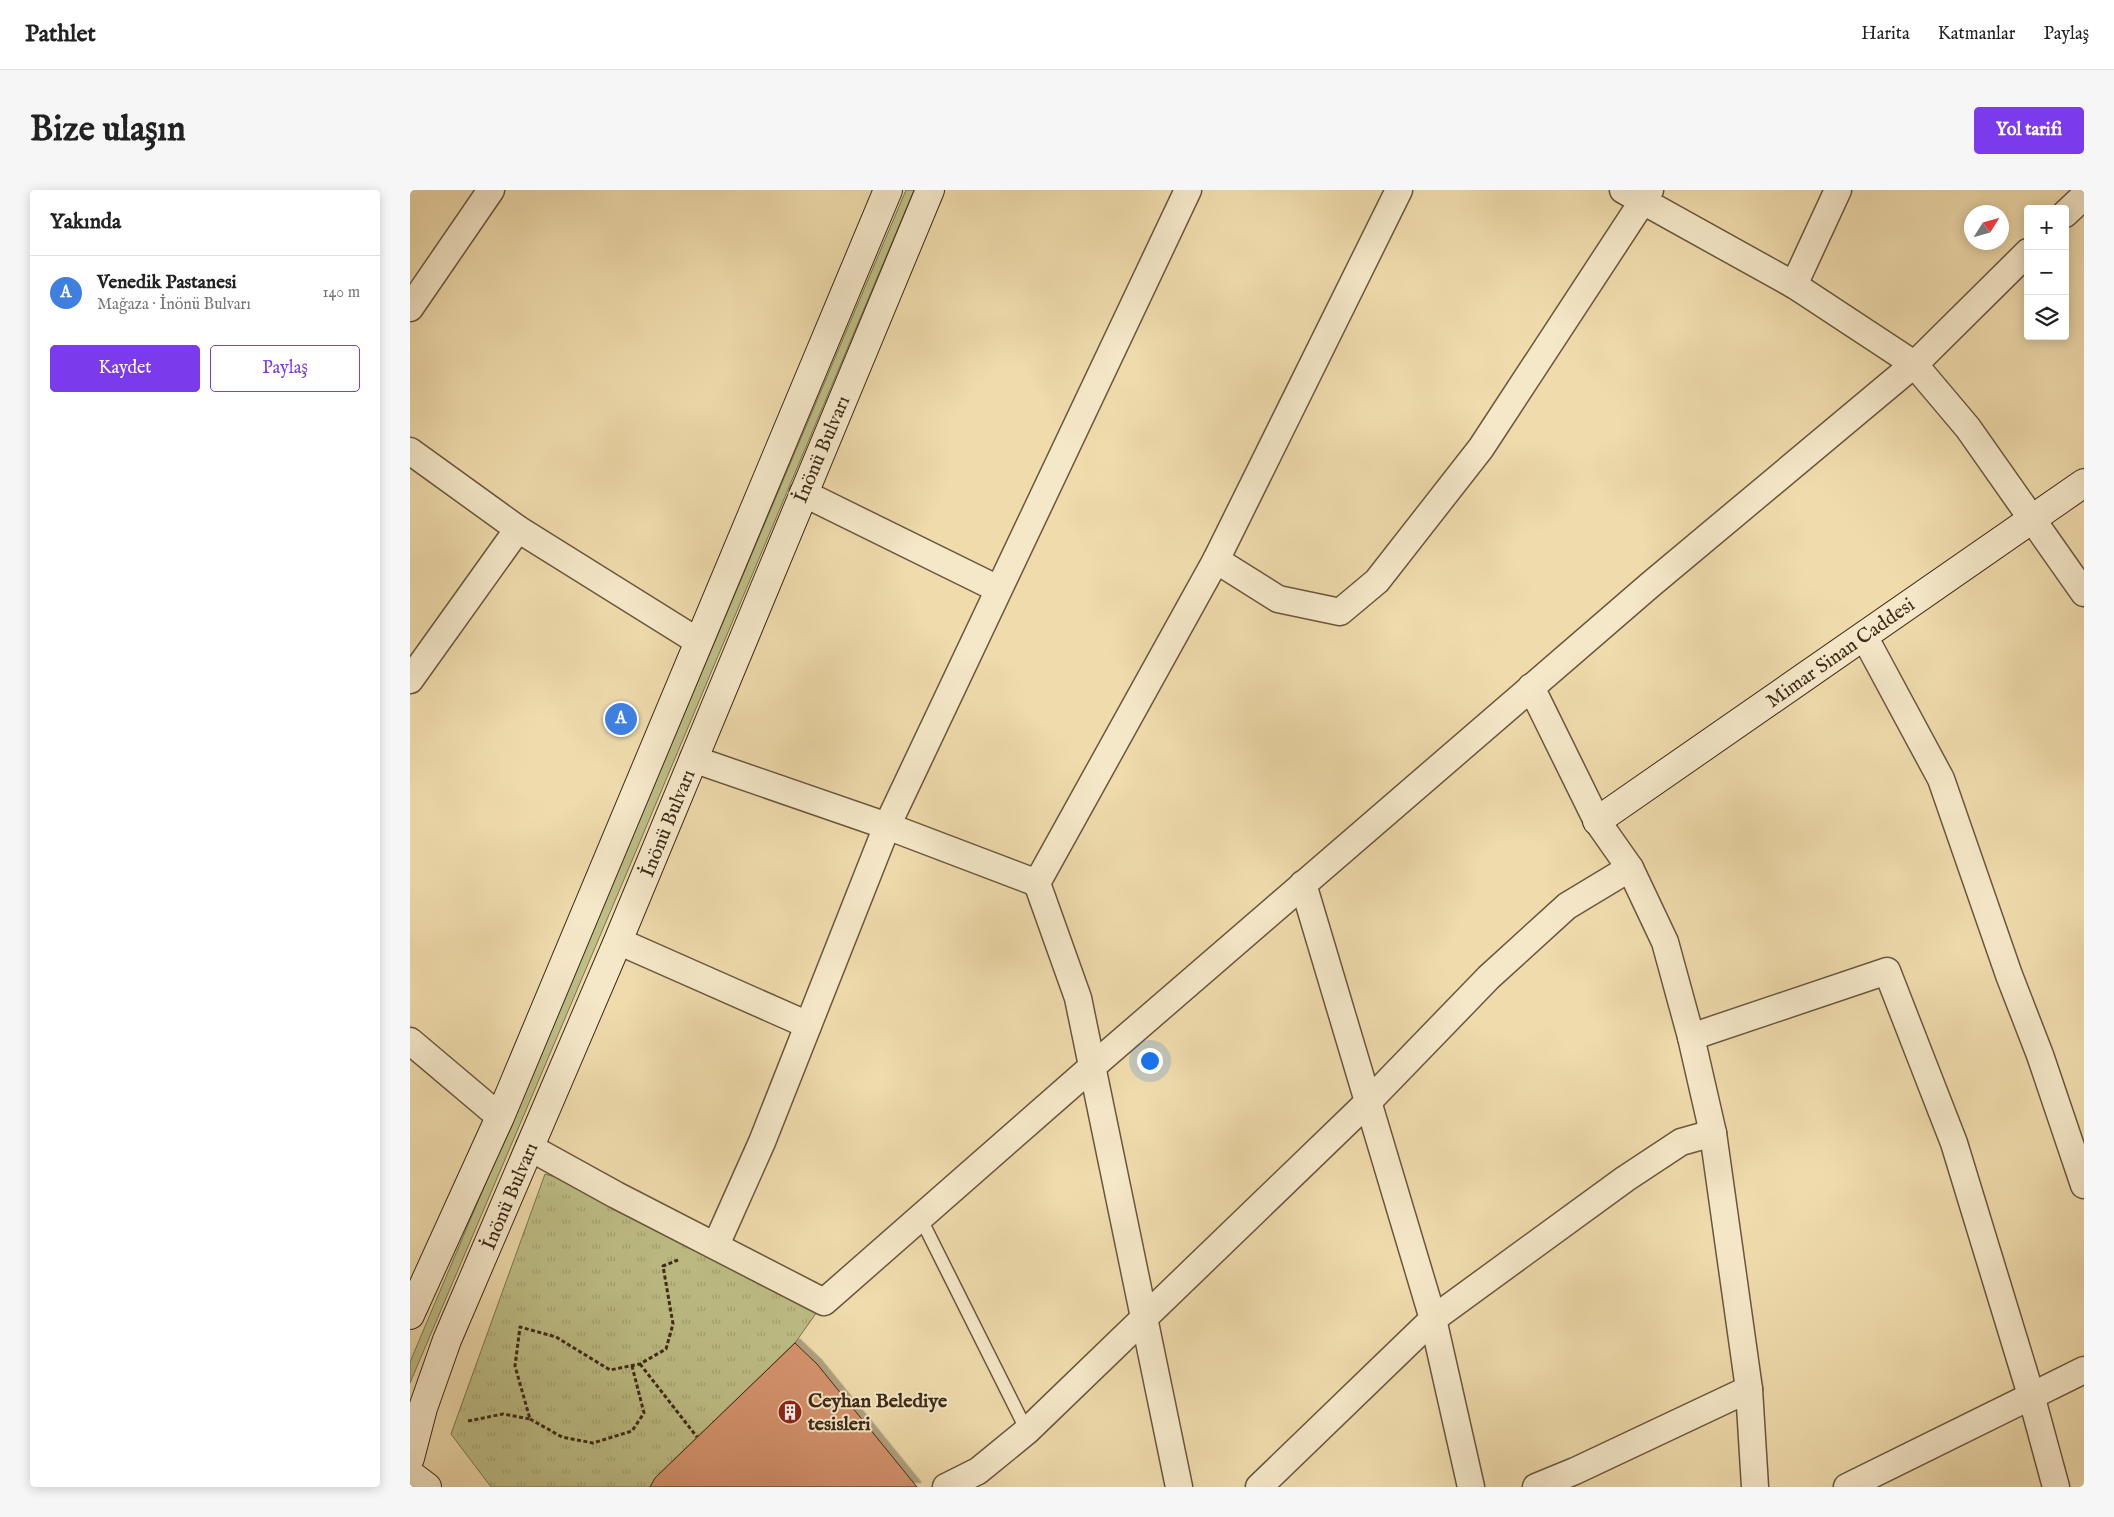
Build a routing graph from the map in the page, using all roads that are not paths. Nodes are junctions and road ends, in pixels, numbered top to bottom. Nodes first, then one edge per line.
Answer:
1 (491, 190) edge
2 (888, 190) edge
3 (930, 190) edge
4 (1188, 190) edge
5 (1399, 190) edge
6 (1838, 190) edge
7 (1639, 194) edge
8 (2084, 196) edge
9 (2069, 210) edge
10 (2024, 256) edge
11 (1794, 285) junction
12 (410, 308) edge
13 (1914, 364) junction
14 (410, 452) edge
15 (2084, 483) edge
16 (803, 493) junction
17 (2032, 519) junction
18 (518, 529) junction
19 (1216, 560) junction
20 (998, 589) junction
21 (2084, 593) edge
22 (1864, 636) junction
23 (699, 642) junction
24 (410, 680) edge
25 (1531, 688) junction
26 (693, 759) junction
27 (1597, 821) junction
28 (887, 826) junction
29 (1630, 868) junction
30 (1037, 883) junction
31 (1303, 884) junction
32 (618, 941) junction
33 (808, 1025) junction
34 (1691, 1037) junction
35 (410, 1041) edge
36 (1093, 1066) junction
37 (1368, 1102) junction
38 (500, 1117) junction
39 (1713, 1134) junction
40 (529, 1147) junction
41 (2084, 1185) edge
42 (920, 1217) junction
43 (716, 1246) junction
44 (410, 1315) edge
45 (1145, 1317) junction
46 (1434, 1320) junction
47 (2084, 1370) edge
48 (1749, 1389) junction
49 (2031, 1395) junction
50 (1027, 1431) junction
51 (410, 1458) edge
52 (410, 1473) edge
53 (410, 1482) edge
54 (427, 1487) edge
55 (946, 1487) edge
56 (1179, 1487) edge
57 (1259, 1487) edge
58 (1470, 1487) edge
59 (1536, 1487) edge
60 (1755, 1487) edge
61 (1847, 1487) edge
62 (2056, 1487) edge

1 - 12 street
2 - 23 main road, İnönü Bulvarı
3 - 16 main road, İnönü Bulvarı
4 - 20 street
5 - 19 street
6 - 11 street
7 - 11 street
7 - 19 street
8 - 9 street
10 - 13 street
11 - 13 street
13 - 17 street
13 - 25 street
14 - 18 street
15 - 17 main road, Mimar Sinan Caddesi
16 - 20 street
16 - 26 main road, İnönü Bulvarı
17 - 21 street
17 - 22 main road, Mimar Sinan Caddesi
18 - 23 street
18 - 24 street
19 - 30 street
20 - 28 street
22 - 27 main road, Mimar Sinan Caddesi
22 - 41 street
23 - 38 main road, İnönü Bulvarı
25 - 27 street
25 - 31 street
26 - 28 street
26 - 32 main road, İnönü Bulvarı
27 - 29 street
28 - 30 street
28 - 33 street
29 - 34 street
29 - 37 street
30 - 36 street
31 - 36 street
31 - 37 street
32 - 33 street
32 - 40 main road, İnönü Bulvarı
33 - 43 street
34 - 39 street
34 - 49 street
35 - 38 street
36 - 42 street
36 - 45 street
37 - 45 street
37 - 46 street
38 - 44 main road, İnönü Bulvarı
39 - 46 street
39 - 48 street
40 - 43 street
40 - 51 main road, İnönü Bulvarı
42 - 43 street
42 - 50 lane
45 - 50 street
45 - 56 street
46 - 57 street
46 - 58 street
47 - 49 street
48 - 59 street
48 - 60 street
49 - 61 street
49 - 62 street
50 - 55 street
52 - 53 main road
52 - 54 main road

